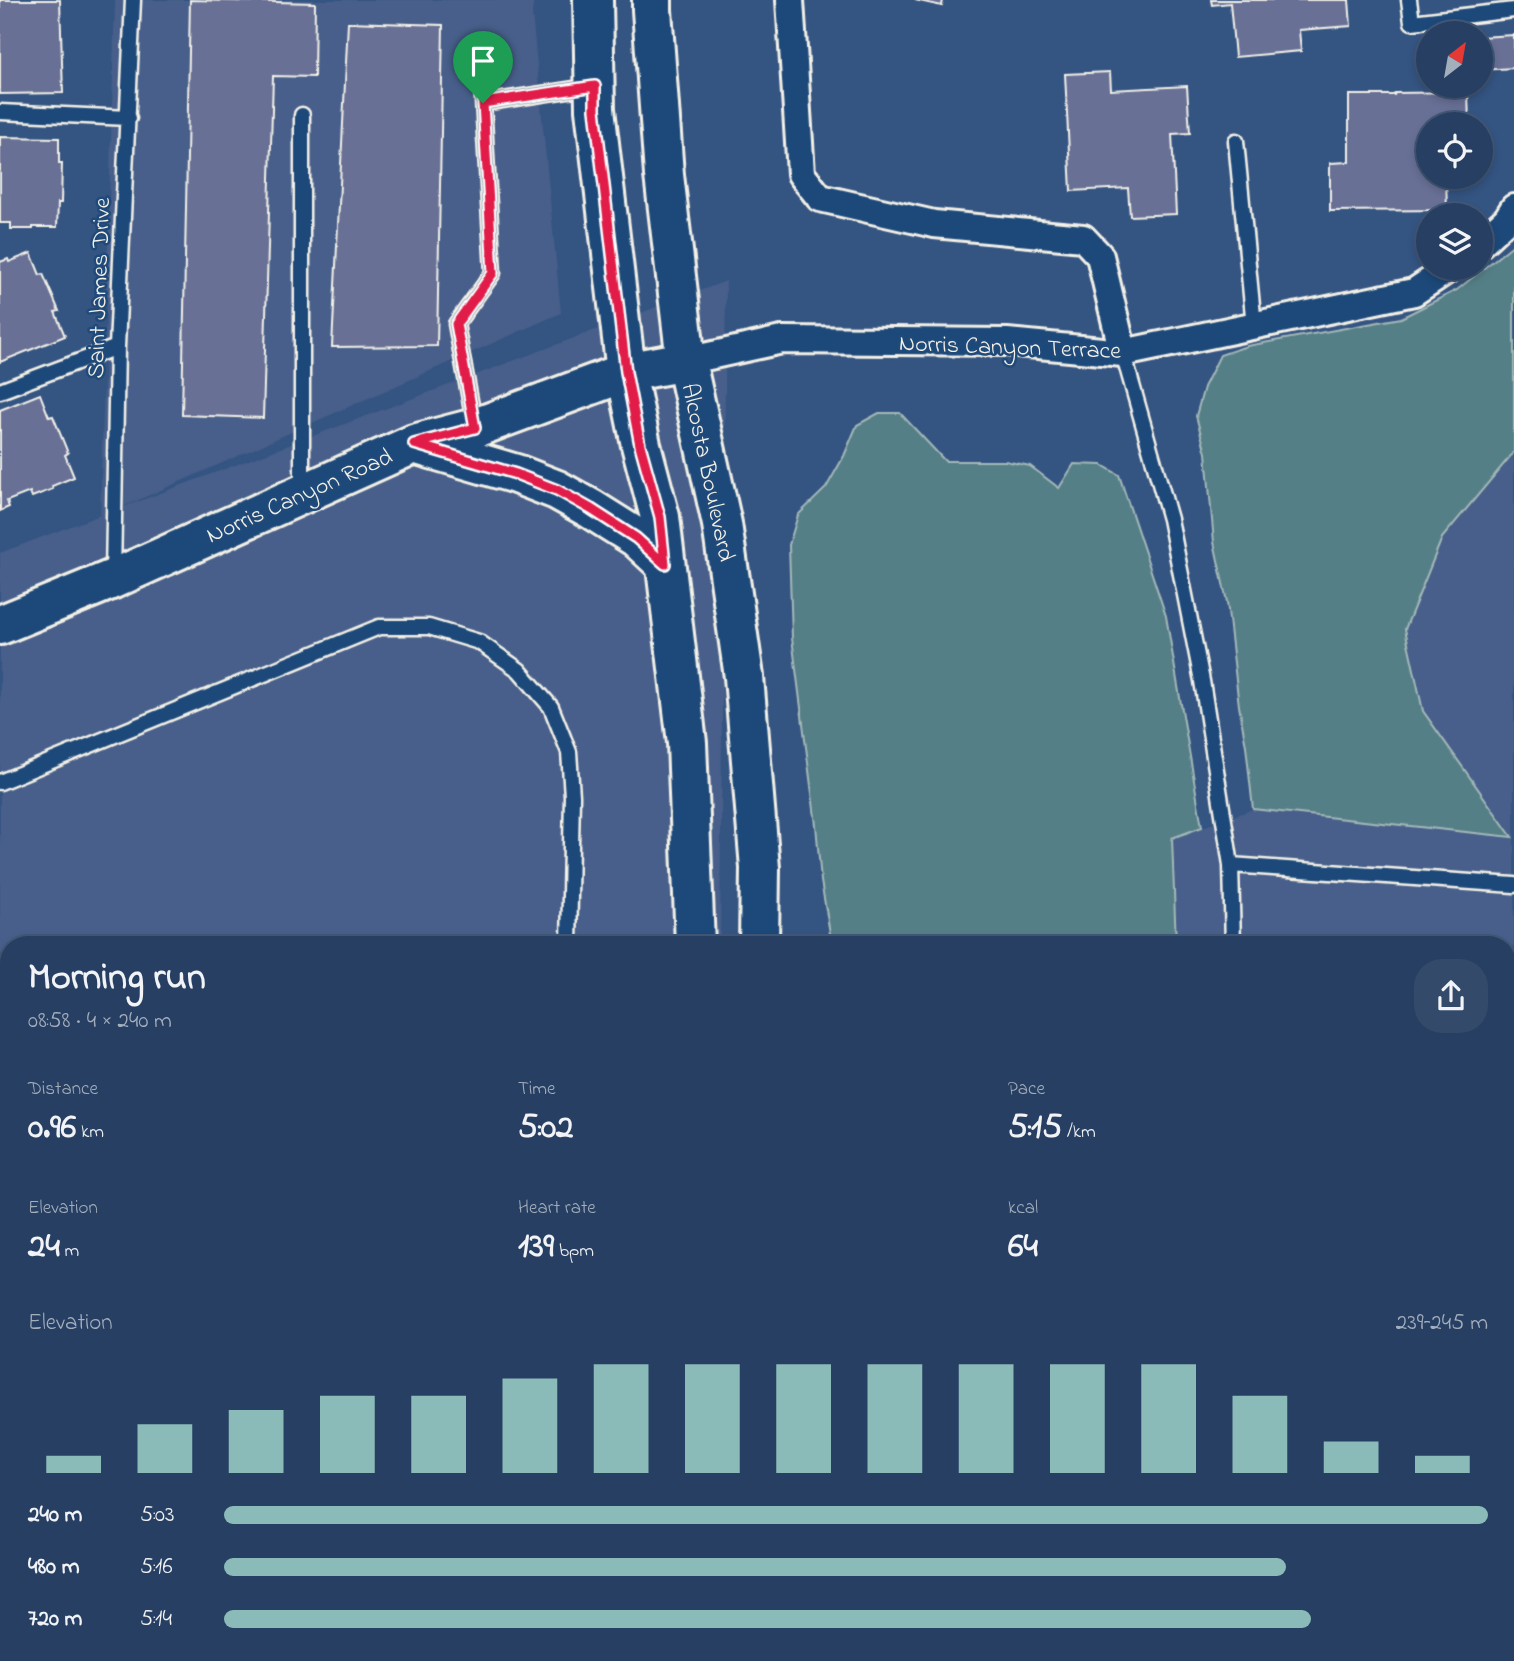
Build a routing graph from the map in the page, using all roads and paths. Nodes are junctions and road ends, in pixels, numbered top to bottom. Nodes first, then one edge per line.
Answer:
1 (133, 0) edge
2 (593, 0) edge
3 (652, 0) edge
4 (790, 0) edge
5 (1409, 0) edge
6 (1514, 10) edge
7 (480, 51) dead end
8 (595, 86) junction
9 (483, 103) junction
10 (0, 112) edge
11 (302, 115) dead end
12 (128, 118) junction
13 (1236, 141) dead end
14 (1514, 208) edge
15 (1493, 232) edge
16 (1432, 280) edge
17 (1254, 326) junction
18 (117, 347) junction
19 (1123, 353) junction
20 (685, 361) junction
21 (626, 372) junction
22 (0, 391) edge
23 (475, 428) junction
24 (414, 444) junction
25 (302, 494) junction
26 (665, 564) junction
27 (113, 579) junction
28 (0, 625) edge
29 (0, 782) edge
30 (1231, 865) junction
31 (1514, 885) edge
32 (569, 936) edge
33 (695, 936) edge
34 (759, 936) edge
35 (1233, 936) edge

1 - 12 lane, Saint James Drive
2 - 8 main road
3 - 20 main road, Alcosta Boulevard
4 - 19 street
5 - 6 lane
7 - 9 lane
8 - 9 lane
8 - 21 main road
9 - 23 lane
10 - 12 lane
11 - 25 lane
12 - 18 lane, Saint James Drive
13 - 17 lane
14 - 15 street
16 - 17 street, Norris Canyon Terrace
17 - 19 street, Norris Canyon Terrace
18 - 22 lane
18 - 27 lane, Saint James Drive
19 - 20 street, Norris Canyon Terrace
19 - 30 lane
20 - 21 main road, Norris Canyon Road
20 - 34 main road, Alcosta Boulevard
21 - 23 main road, Norris Canyon Road
21 - 26 main road
23 - 24 main road, Norris Canyon Road
24 - 25 main road, Norris Canyon Road
24 - 26 main road
25 - 27 main road, Norris Canyon Road
26 - 33 main road
27 - 28 main road, Norris Canyon Road
29 - 32 lane
30 - 31 lane
30 - 35 lane

